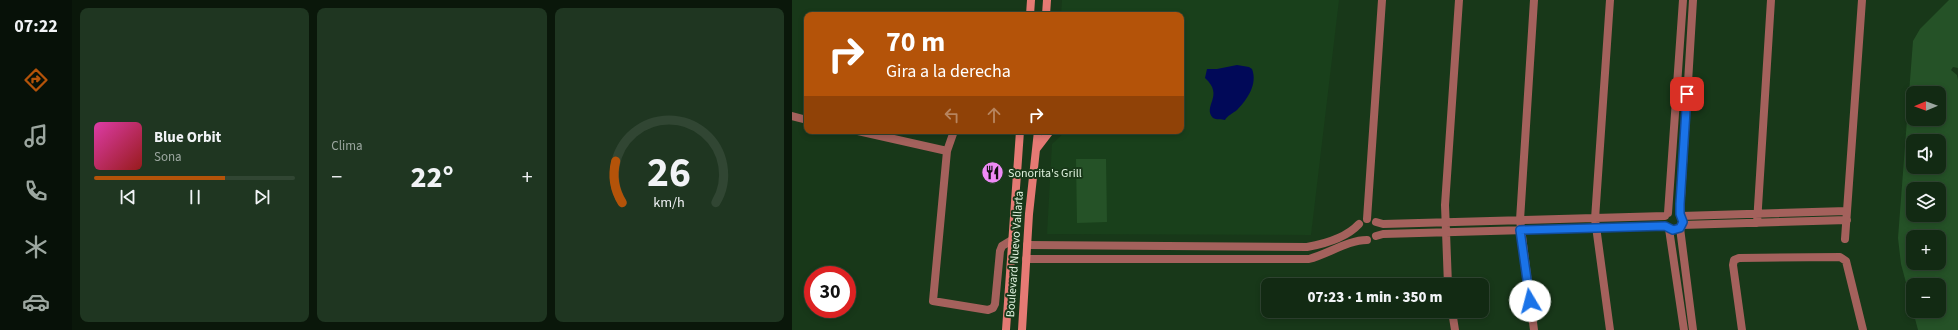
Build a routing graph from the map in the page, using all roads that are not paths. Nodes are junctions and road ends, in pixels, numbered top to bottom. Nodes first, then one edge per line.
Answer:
1 (1031, 0) edge
2 (1047, 0) edge
3 (1382, 0) edge
4 (1459, 0) edge
5 (1534, 0) edge
6 (1610, 0) edge
7 (1683, 0) edge
8 (1693, 0) edge
9 (1771, 0) edge
10 (1862, 0) edge
11 (1030, 12) edge
12 (1046, 12) edge
13 (792, 116) edge
14 (804, 119) edge
15 (871, 134) edge
16 (953, 134) edge
17 (1020, 134) edge
18 (1038, 134) edge
19 (1048, 134) edge
20 (1036, 149) junction
21 (947, 151) junction
22 (1847, 211) junction
23 (1757, 214) junction
24 (1667, 215) junction
25 (1680, 215) junction
26 (1367, 219) junction
27 (1595, 219) junction
28 (1520, 220) junction
29 (1847, 220) junction
30 (1376, 222) junction
31 (1444, 222) junction
32 (1757, 223) junction
33 (1359, 224) junction
34 (1681, 227) junction
35 (1596, 228) junction
36 (1667, 228) junction
37 (1520, 230) junction
38 (1444, 232) junction
39 (1376, 236) junction
40 (1012, 240) junction
41 (1367, 240) junction
42 (1846, 240) dead end
43 (1027, 245) junction
44 (1060, 246) junction
45 (1092, 246) junction
46 (1202, 247) junction
47 (1307, 247) junction
48 (1026, 259) junction
49 (1060, 259) junction
50 (1093, 259) junction
51 (1202, 259) junction
52 (1309, 259) junction
53 (1447, 278) edge
54 (1453, 318) edge
55 (1006, 330) edge
56 (1022, 330) edge
57 (1455, 330) edge
58 (1534, 330) edge
59 (1610, 330) edge
60 (1684, 330) edge
61 (1693, 330) edge
62 (1742, 330) edge
63 (1863, 330) edge

1 - 11 main road
2 - 12 main road
3 - 26 street
4 - 31 street
5 - 28 street
6 - 27 street
7 - 24 street
8 - 25 street
9 - 23 street
10 - 22 street
13 - 14 street
15 - 21 street
16 - 21 street
17 - 40 main road, Boulevard Nuevo Vallarta
18 - 20 main road, Boulevard Nuevo Vallarta
19 - 20 main road
20 - 43 main road, Boulevard Nuevo Vallarta
21 - 40 street
22 - 23 street
22 - 29 street
23 - 25 street
23 - 32 street
24 - 25 street
24 - 27 street
24 - 36 street
25 - 34 street
26 - 30 street
26 - 33 street
27 - 28 street
27 - 35 street
28 - 31 street
28 - 37 street
29 - 32 street
29 - 42 street
30 - 31 street
30 - 39 street
31 - 38 street
32 - 34 street
33 - 41 street
33 - 47 street
34 - 36 street
34 - 61 street
35 - 36 street
35 - 37 street
35 - 59 street
36 - 60 street
37 - 38 street
37 - 58 street
38 - 39 street
38 - 53 street
39 - 41 street
40 - 55 main road, Boulevard Nuevo Vallarta
41 - 52 street
43 - 44 street
43 - 48 main road, Boulevard Nuevo Vallarta
44 - 45 street
44 - 49 street
45 - 46 street
45 - 50 street
46 - 47 street
46 - 51 street
47 - 52 street
48 - 49 street
48 - 56 main road, Boulevard Nuevo Vallarta
49 - 50 street
50 - 51 street
51 - 52 street
54 - 57 street
62 - 63 street

